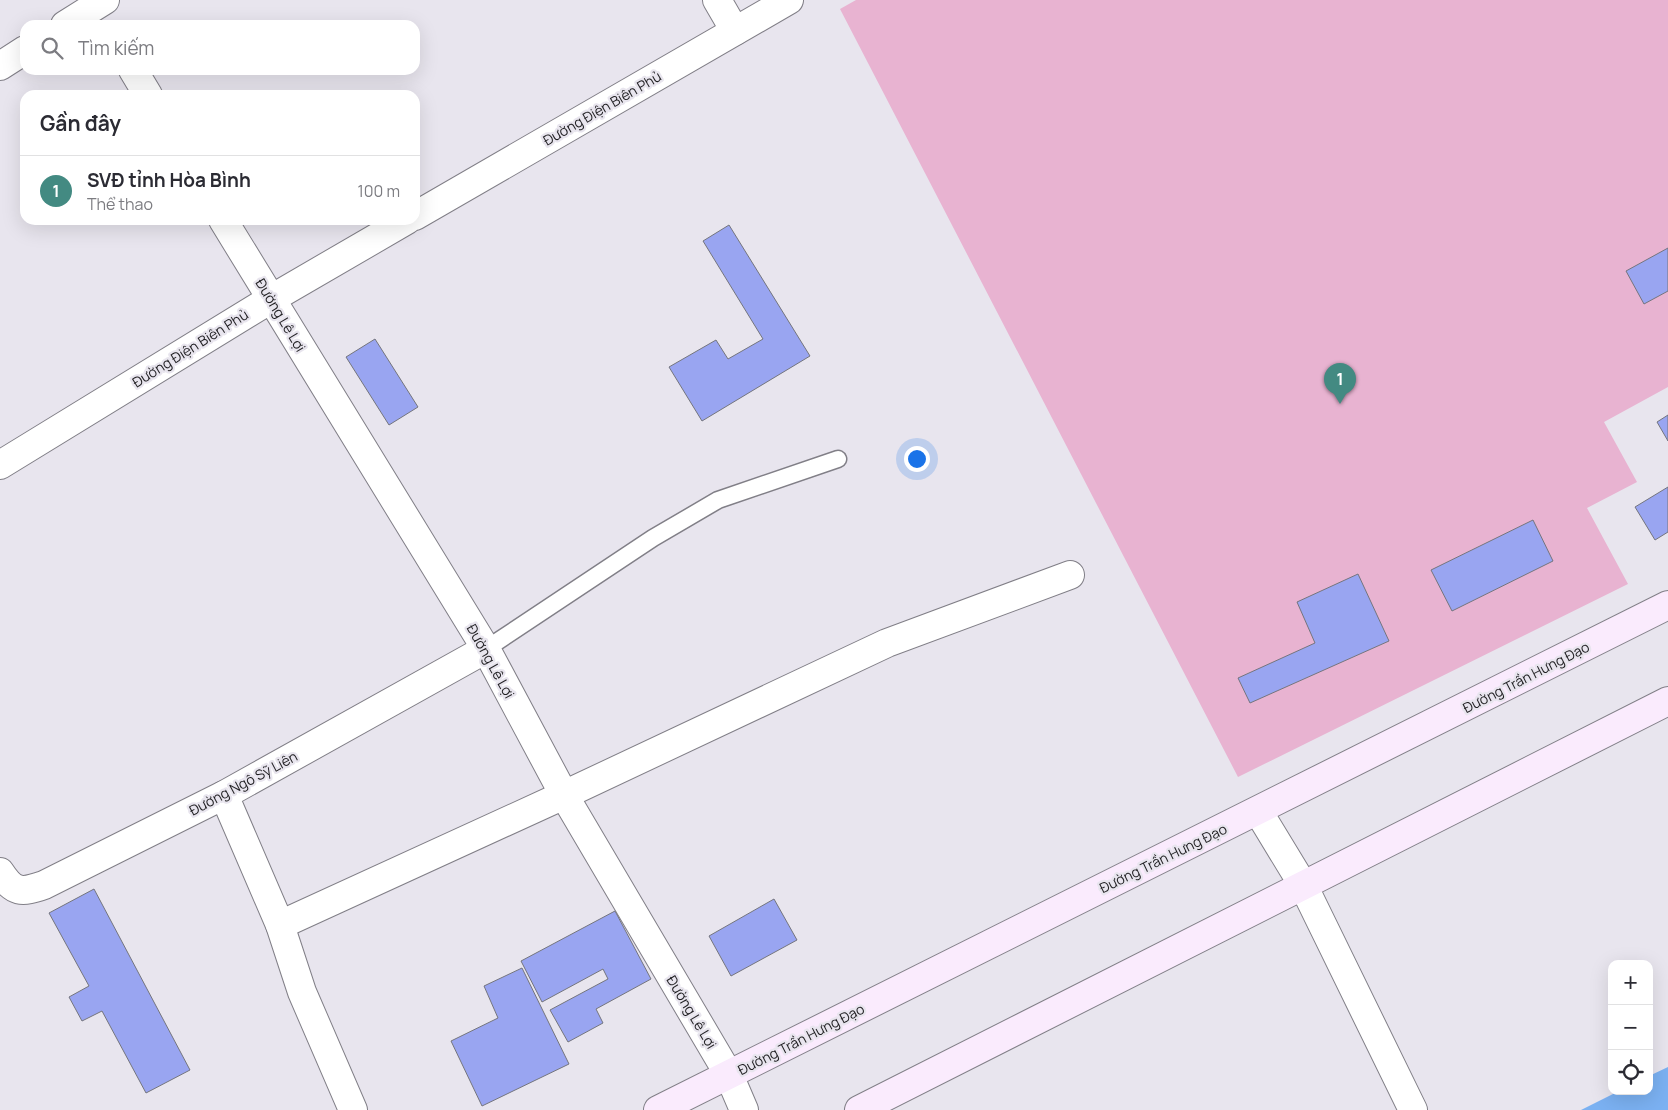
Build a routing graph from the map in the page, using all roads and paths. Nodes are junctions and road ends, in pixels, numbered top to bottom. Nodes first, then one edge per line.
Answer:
1 (717, 0) edge
2 (789, 0) edge
3 (99, 8) edge
4 (75, 20) edge
5 (735, 31) junction
6 (20, 53) edge
7 (0, 66) edge
8 (136, 75) edge
9 (145, 90) edge
10 (420, 213) edge
11 (226, 225) edge
12 (398, 225) edge
13 (271, 299) junction
14 (838, 460) dead end
15 (0, 465) edge
16 (1070, 575) dead end
17 (1668, 605) edge
18 (486, 648) junction
19 (1668, 701) edge
20 (224, 795) junction
21 (564, 795) junction
22 (1258, 811) junction
23 (0, 872) edge
24 (1303, 885) junction
25 (280, 925) junction
26 (729, 1075) junction
27 (353, 1110) edge
28 (658, 1110) edge
29 (744, 1110) edge
30 (858, 1110) edge
31 (1413, 1110) edge

1 - 5 street
2 - 5 street, Đường Điện Biên Phủ
3 - 4 street
5 - 10 street, Đường Điện Biên Phủ
6 - 7 street
8 - 9 street
11 - 13 street, Đường Lê Lợi
12 - 13 street, Đường Điện Biên Phủ
13 - 15 street, Đường Điện Biên Phủ
13 - 18 street, Đường Lê Lợi
14 - 18 lane
16 - 21 street
17 - 22 main road, Đường Trần Hưng Đạo
18 - 20 street, Đường Ngô Sỹ Liên
18 - 21 street, Đường Lê Lợi
19 - 24 main road
20 - 23 street, Đường Ngô Sỹ Liên
20 - 25 street
21 - 25 street
21 - 26 street, Đường Lê Lợi
22 - 24 street
22 - 26 main road, Đường Trần Hưng Đạo
24 - 30 main road
24 - 31 street
25 - 27 street
26 - 28 main road, Đường Trần Hưng Đạo
26 - 29 street, Đường Lê Lợi

